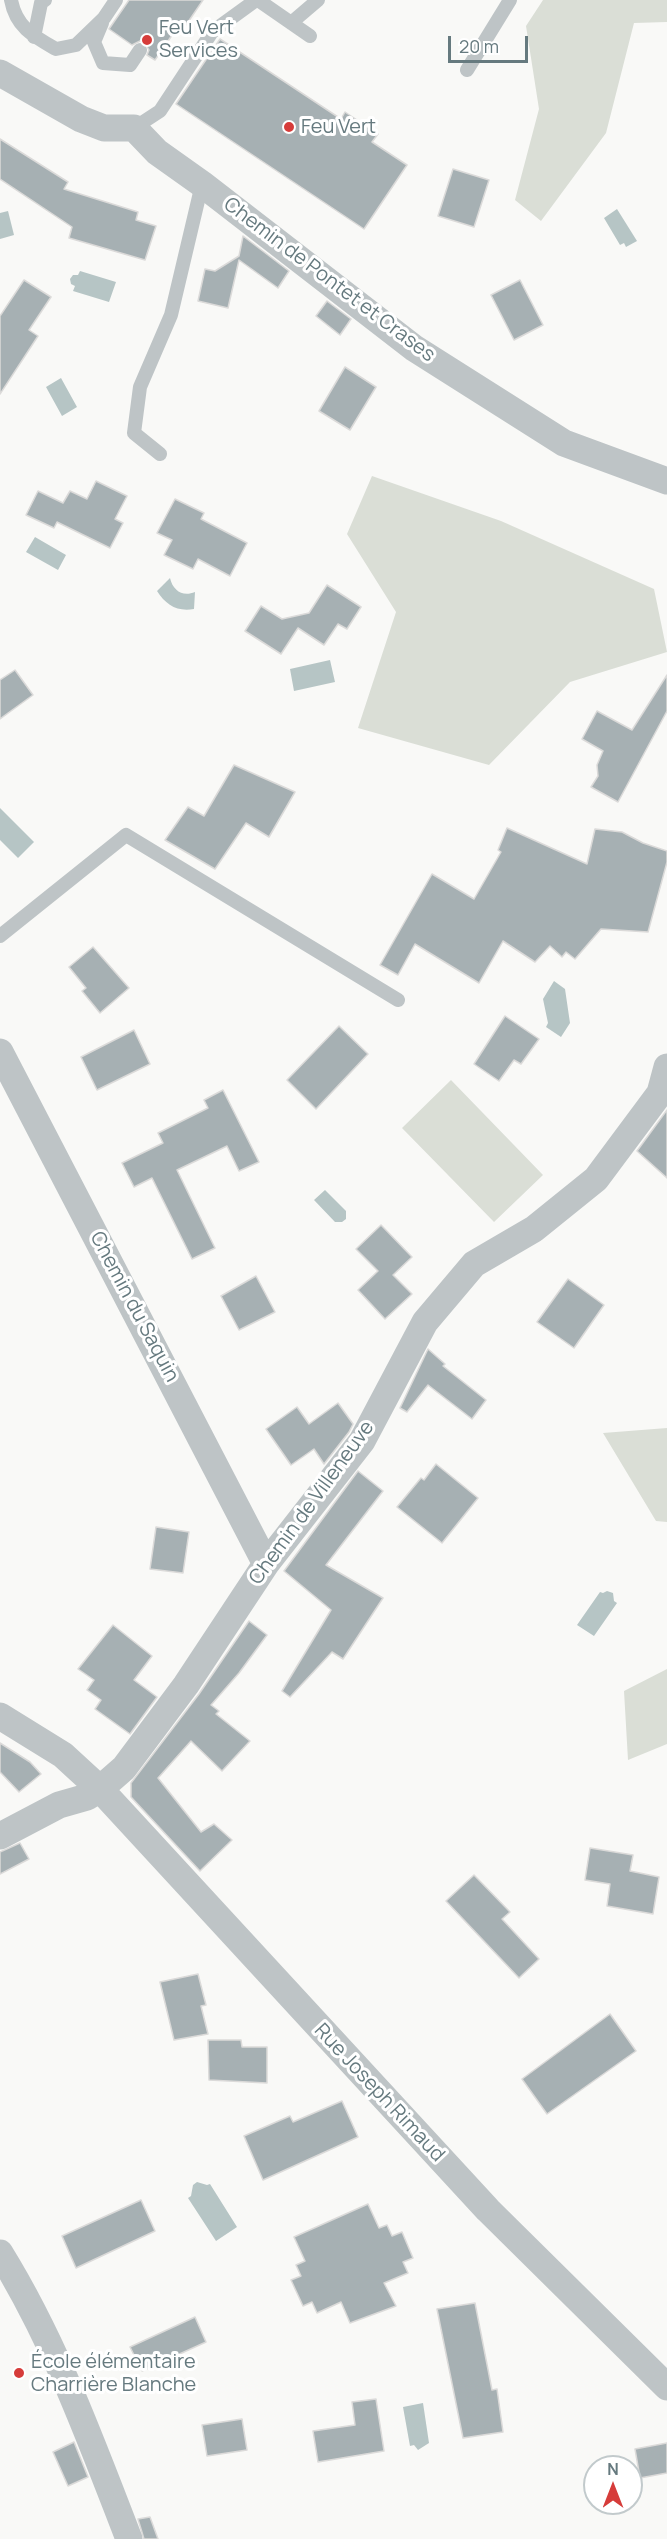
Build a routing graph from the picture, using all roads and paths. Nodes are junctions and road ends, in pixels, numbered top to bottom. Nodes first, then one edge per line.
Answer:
1 (11, 0) edge
2 (45, 0) edge
3 (116, 0) edge
4 (257, 0) edge
5 (318, 0) edge
6 (510, 0) edge
7 (104, 18) junction
8 (291, 23) junction
9 (310, 36) dead end
10 (34, 37) junction
11 (140, 50) dead end
12 (467, 70) dead end
13 (0, 73) edge
14 (134, 128) junction
15 (202, 184) junction
16 (160, 454) dead end
17 (667, 481) edge
18 (0, 936) edge
19 (398, 1000) dead end
20 (0, 1052) edge
21 (667, 1067) edge
22 (266, 1564) junction
23 (0, 1716) edge
24 (100, 1790) junction
25 (0, 1836) edge
26 (0, 2253) edge
27 (667, 2387) edge
28 (129, 2539) edge

1 - 10 lane
2 - 10 lane
3 - 7 lane
4 - 8 lane
4 - 14 lane
5 - 8 lane
6 - 12 lane
7 - 10 lane
7 - 11 lane
8 - 9 lane
13 - 14 street
14 - 15 street, Chemin de Pontet et Crases
15 - 16 lane
15 - 17 street, Chemin de Pontet et Crases
18 - 19 lane
20 - 22 street, Chemin du Saquin
21 - 22 street, Chemin de Villeneuve
22 - 24 street, Chemin de Villeneuve
23 - 24 street, Rue Joseph Rimaud
24 - 25 street
24 - 27 street, Rue Joseph Rimaud
26 - 28 street

